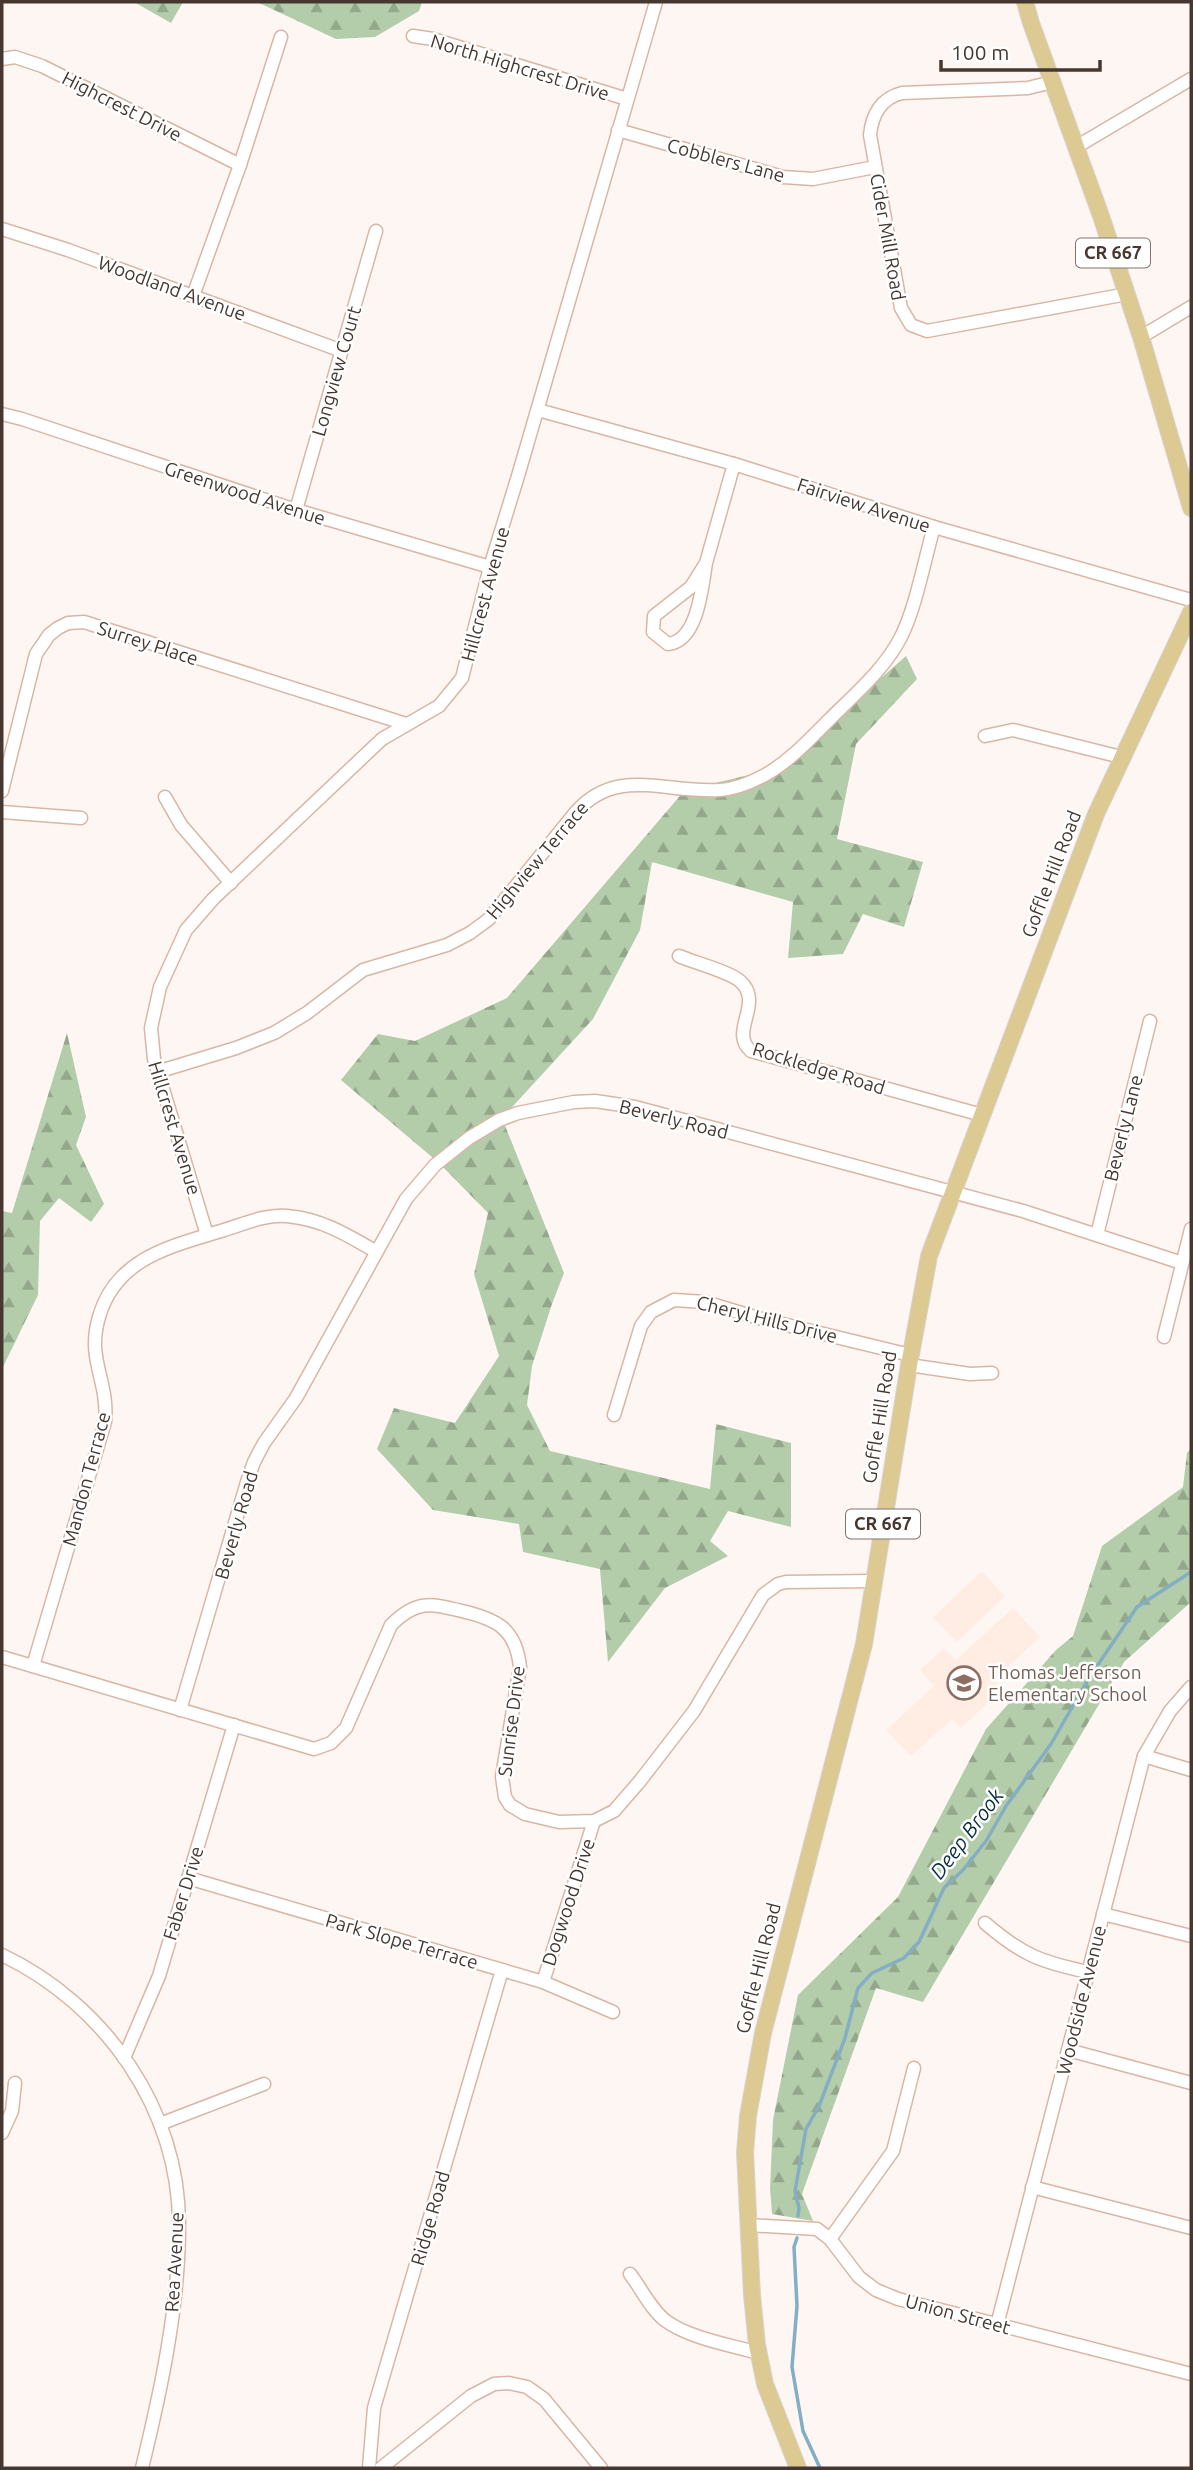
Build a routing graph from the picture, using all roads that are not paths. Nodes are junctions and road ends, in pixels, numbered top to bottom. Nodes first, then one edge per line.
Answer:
1 (656, 2) edge
2 (1025, 2) edge
3 (413, 36) dead end
4 (281, 37) dead end
5 (2, 59) edge
6 (1191, 79) edge
7 (1052, 82) junction
8 (627, 99) junction
9 (618, 130) junction
10 (1076, 147) junction
11 (240, 165) junction
12 (875, 167) junction
13 (2, 229) edge
14 (376, 231) dead end
15 (1127, 294) junction
16 (193, 296) junction
17 (1191, 307) edge
18 (1141, 337) junction
19 (342, 351) junction
20 (538, 410) junction
21 (2, 414) edge
22 (734, 464) junction
23 (1191, 508) edge
24 (296, 510) junction
25 (933, 527) junction
26 (706, 563) junction
27 (490, 567) junction
28 (1191, 600) edge
29 (1191, 612) edge
30 (406, 724) junction
31 (985, 736) dead end
32 (1121, 757) junction
33 (2, 790) edge
34 (165, 797) dead end
35 (2, 812) edge
36 (81, 818) dead end
37 (231, 883) junction
38 (679, 956) dead end
39 (1150, 1021) dead end
40 (157, 1072) junction
41 (982, 1115) junction
42 (953, 1192) junction
43 (1191, 1229) edge
44 (1097, 1235) junction
45 (207, 1236) junction
46 (375, 1251) junction
47 (1182, 1263) junction
48 (1164, 1337) dead end
49 (909, 1360) junction
50 (992, 1373) dead end
51 (614, 1415) dead end
52 (874, 1581) junction
53 (2, 1657) edge
54 (33, 1666) junction
55 (1191, 1687) edge
56 (180, 1710) junction
57 (234, 1726) junction
58 (1144, 1756) junction
59 (1191, 1770) edge
60 (594, 1822) junction
61 (188, 1878) junction
62 (1103, 1914) junction
63 (985, 1923) dead end
64 (1191, 1936) edge
65 (2, 1955) edge
66 (502, 1970) junction
67 (1088, 1972) junction
68 (543, 1982) junction
69 (613, 2012) dead end
70 (1068, 2050) junction
71 (124, 2058) junction
72 (914, 2068) dead end
73 (1191, 2083) edge
74 (15, 2084) dead end
75 (264, 2084) dead end
76 (160, 2124) junction
77 (2, 2133) edge
78 (1032, 2187) junction
79 (748, 2225) junction
80 (1191, 2228) edge
81 (830, 2239) junction
82 (630, 2274) dead end
83 (998, 2325) junction
84 (758, 2353) junction
85 (1191, 2374) edge
86 (142, 2468) edge
87 (369, 2468) edge
88 (381, 2468) edge
89 (601, 2468) edge
90 (798, 2468) edge

1 - 8 street, Hillcrest Avenue
2 - 7 main road, CR 667
3 - 8 street, North Highcrest Drive
4 - 11 street
5 - 11 street, Highcrest Drive
6 - 10 street
7 - 10 main road, CR 667
7 - 12 street, Cider Mill Road
8 - 9 street, Hillcrest Avenue
9 - 12 street, Cobblers Lane
9 - 20 street, Hillcrest Avenue
10 - 15 main road, CR 667
11 - 16 street
12 - 15 street, Cider Mill Road
13 - 16 street, Woodland Avenue
14 - 19 street, Longview Court
15 - 18 main road, CR 667
16 - 19 street, Woodland Avenue
17 - 18 street
18 - 23 main road, CR 667
19 - 24 street, Longview Court
20 - 22 street, Fairview Avenue
20 - 27 street, Hillcrest Avenue
21 - 24 street, Greenwood Avenue
22 - 25 street, Fairview Avenue
22 - 26 street
24 - 27 street, Greenwood Avenue
25 - 28 street, Fairview Avenue
25 - 40 street, Highview Terrace
26 - 26 street
27 - 30 street, Hillcrest Avenue
29 - 32 main road, Goffle Hill Road / CR 667
30 - 33 street, Surrey Place
30 - 37 street, Hillcrest Avenue
31 - 32 street
32 - 41 main road, Goffle Hill Road / CR 667
34 - 37 street
35 - 36 street
37 - 40 street, Hillcrest Avenue
38 - 41 street, Rockledge Road
39 - 44 street, Beverly Lane
40 - 45 street, Hillcrest Avenue
41 - 42 main road, Goffle Hill Road / CR 667
42 - 44 street, Beverly Road
42 - 46 street, Beverly Road
42 - 49 main road, Goffle Hill Road / CR 667
43 - 47 street
44 - 47 street, Beverly Road
45 - 46 street, Mandon Terrace
45 - 54 street, Mandon Terrace
46 - 56 street, Beverly Road
47 - 48 street
49 - 50 street, Cheryl Hills Drive
49 - 51 street, Cheryl Hills Drive
49 - 52 main road, Goffle Hill Road / CR 667
52 - 60 street
52 - 79 main road, Goffle Hill Road / CR 667
53 - 54 street, Sunrise Drive
54 - 56 street, Sunrise Drive
55 - 58 street, Woodside Avenue
56 - 57 street, Sunrise Drive
57 - 60 street, Sunrise Drive
57 - 61 street, Faber Drive
58 - 59 street
58 - 62 street, Woodside Avenue
60 - 68 street, Dogwood Drive
61 - 66 street, Park Slope Terrace
61 - 71 street, Faber Drive
62 - 64 street
62 - 67 street, Woodside Avenue
63 - 67 street
65 - 71 street, Rea Avenue
66 - 68 street, Park Slope Terrace
66 - 87 street, Ridge Road
67 - 70 street, Woodside Avenue
68 - 69 street, Park Slope Terrace
70 - 73 street
70 - 78 street, Woodside Avenue
71 - 76 street, Rea Avenue
72 - 81 street
74 - 77 street
75 - 76 street
76 - 86 street, Rea Avenue
78 - 80 street
78 - 83 street, Woodside Avenue
79 - 81 street
79 - 84 main road, Goffle Hill Road / CR 667
81 - 83 street, Union Street
82 - 84 street
83 - 85 street, Union Street
84 - 90 main road, Goffle Hill Road / CR 667
88 - 89 street

